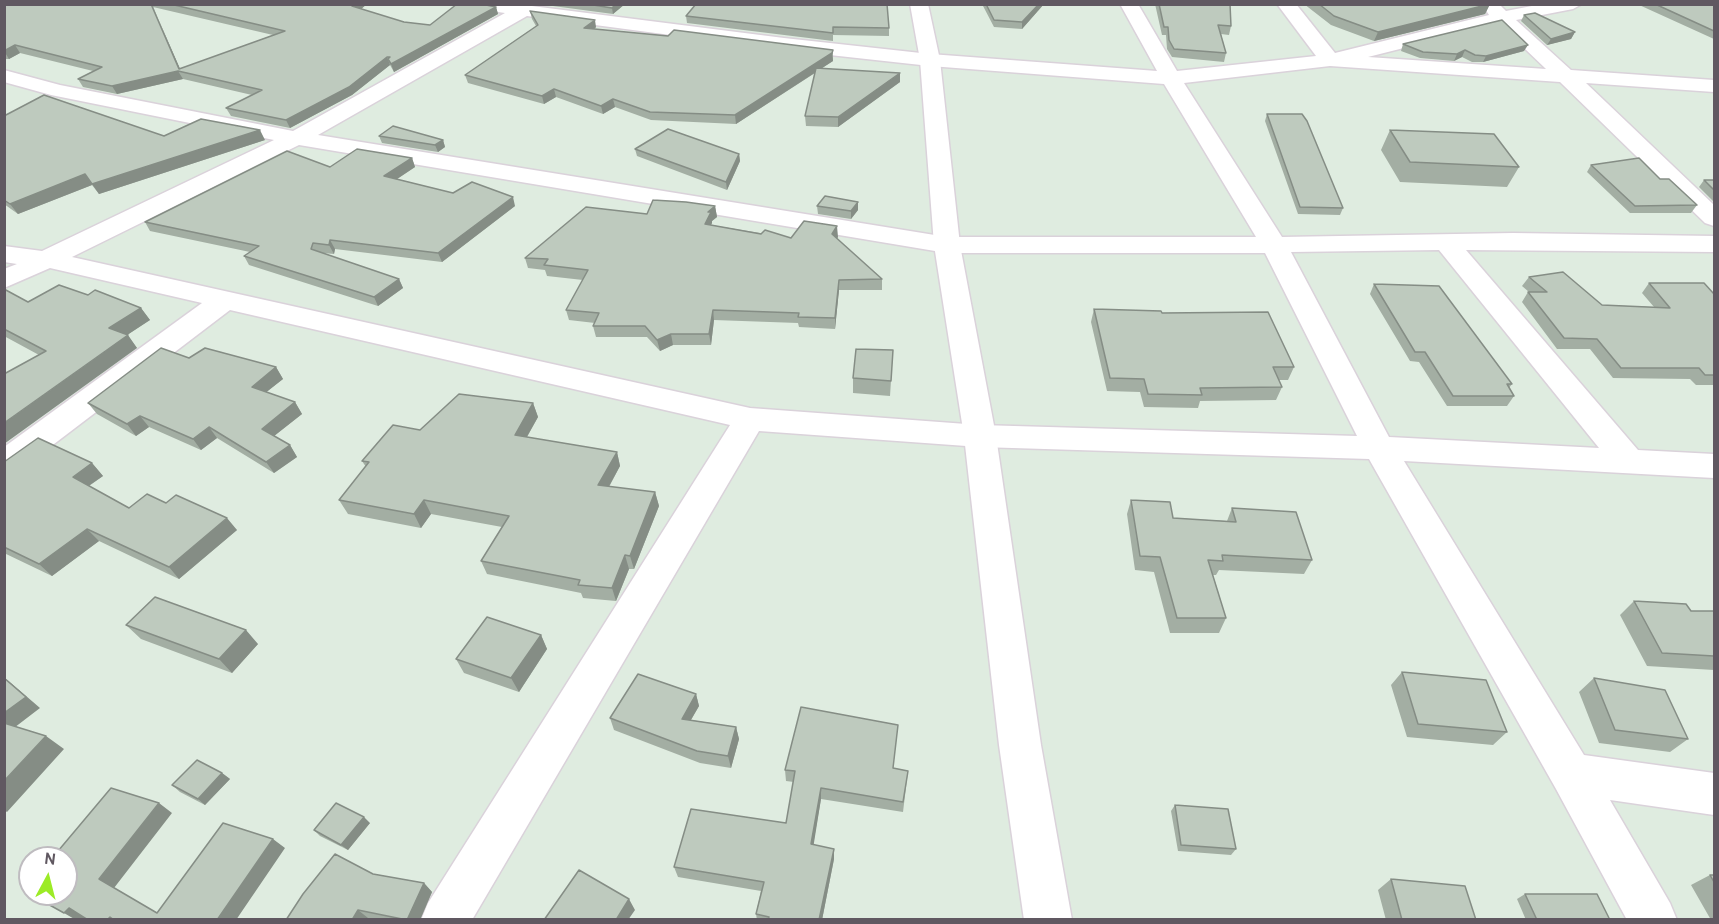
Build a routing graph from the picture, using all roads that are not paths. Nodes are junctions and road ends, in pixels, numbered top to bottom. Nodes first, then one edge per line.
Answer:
1 (477, 4) edge
2 (919, 4) edge
3 (1129, 4) edge
4 (1286, 4) edge
5 (1573, 4) edge
6 (524, 10) junction
7 (1494, 11) edge
8 (930, 60) junction
9 (1330, 60) junction
10 (4, 76) edge
11 (1565, 76) junction
12 (1171, 78) junction
13 (1714, 86) edge
14 (58, 91) junction
15 (26, 106) edge
16 (296, 138) junction
17 (1714, 218) edge
18 (1446, 242) junction
19 (1714, 244) edge
20 (947, 245) junction
21 (1274, 245) junction
22 (4, 254) edge
23 (49, 260) junction
24 (4, 280) edge
25 (225, 300) junction
26 (750, 419) junction
27 (980, 436) junction
28 (1379, 448) junction
29 (1629, 462) junction
30 (4, 464) edge
31 (1714, 466) edge
32 (1571, 774) junction
33 (1714, 794) edge
34 (445, 920) edge
35 (1048, 920) edge
36 (1653, 920) edge

1 - 6 street
2 - 8 street
3 - 12 street
4 - 9 street
5 - 7 street
6 - 8 street
6 - 16 street
7 - 9 street
7 - 11 street
8 - 12 street
8 - 20 street
9 - 11 street
9 - 12 street
10 - 14 street
11 - 13 street
11 - 17 street
12 - 21 street
14 - 15 street
14 - 16 street
16 - 20 street
16 - 23 street
18 - 19 street
18 - 21 street
18 - 29 street
20 - 21 street
20 - 27 street
21 - 28 street
22 - 23 street
23 - 24 street
23 - 25 street
25 - 26 street
25 - 30 street
26 - 27 street
26 - 34 street
27 - 28 street
27 - 35 street
28 - 29 street
28 - 32 street
29 - 31 street
32 - 33 street
32 - 36 street

